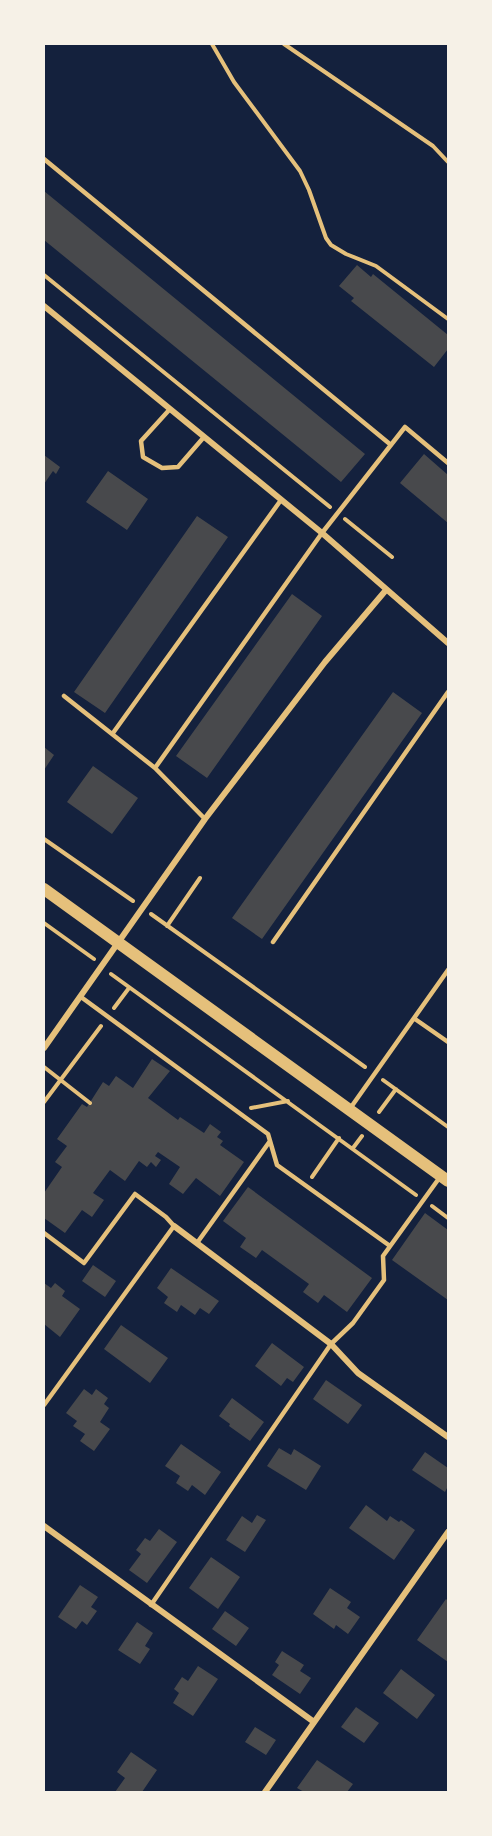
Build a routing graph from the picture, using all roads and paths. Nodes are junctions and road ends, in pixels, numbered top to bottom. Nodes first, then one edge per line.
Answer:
1 (212, 44) edge
2 (284, 44) edge
3 (44, 159) edge
4 (448, 162) edge
5 (44, 275) edge
6 (44, 306) edge
7 (448, 319) edge
8 (170, 409) junction
9 (204, 438) junction
10 (391, 445) junction
11 (448, 463) edge
12 (281, 500) junction
13 (338, 513) junction
14 (322, 533) junction
15 (392, 557) dead end
16 (386, 590) junction
17 (448, 643) edge
18 (448, 692) edge
19 (64, 696) dead end
20 (113, 733) junction
21 (154, 768) junction
22 (205, 819) junction
23 (44, 839) edge
24 (200, 878) dead end
25 (44, 889) edge
26 (143, 908) junction
27 (44, 923) edge
28 (166, 926) junction
29 (273, 942) dead end
30 (117, 944) junction
31 (102, 966) junction
32 (448, 970) edge
33 (129, 988) junction
34 (81, 997) junction
35 (108, 1017) junction
36 (415, 1019) junction
37 (448, 1042) edge
38 (44, 1048) edge
39 (44, 1067) edge
40 (376, 1074) junction
41 (60, 1080) junction
42 (289, 1101) junction
43 (44, 1102) edge
44 (90, 1103) dead end
45 (349, 1110) junction
46 (236, 1111) junction
47 (448, 1127) edge
48 (339, 1138) junction
49 (270, 1141) junction
50 (445, 1178) edge
51 (306, 1186) junction
52 (423, 1200) junction
53 (448, 1218) edge
54 (174, 1226) junction
55 (44, 1233) edge
56 (196, 1243) junction
57 (390, 1246) junction
58 (331, 1344) junction
59 (44, 1405) edge
60 (448, 1437) edge
61 (44, 1526) edge
62 (448, 1532) edge
63 (151, 1605) junction
64 (315, 1722) junction
65 (265, 1792) edge

1 - 7 path
2 - 4 path
3 - 10 lane
5 - 13 path
6 - 8 street
8 - 9 street
8 - 9 lane
9 - 12 street
10 - 11 lane
10 - 13 lane
12 - 14 street
12 - 20 lane
13 - 14 lane
13 - 15 path
14 - 16 street
14 - 21 lane
16 - 17 street
16 - 22 street
18 - 29 lane
19 - 20 lane
20 - 21 lane
21 - 22 lane
22 - 26 street
23 - 26 path
24 - 28 path
25 - 30 main road
26 - 28 path
26 - 30 street
27 - 31 path
28 - 40 path
30 - 31 street
30 - 45 main road
31 - 33 path
31 - 34 street
32 - 36 lane
33 - 35 path
33 - 42 path
34 - 35 lane
34 - 38 street
35 - 41 path
35 - 46 lane
36 - 37 lane
36 - 40 lane
39 - 41 path
40 - 45 lane
40 - 47 path
41 - 43 path
41 - 44 path
42 - 46 path
42 - 48 path
45 - 50 main road
46 - 49 lane
48 - 51 path
48 - 52 path
49 - 51 lane
49 - 56 lane
50 - 52 lane
51 - 57 lane
52 - 53 path
52 - 57 lane
54 - 55 lane
54 - 56 street
54 - 59 lane
56 - 58 street
57 - 58 lane
58 - 60 street
58 - 63 lane
61 - 63 street
62 - 64 street
63 - 64 street
64 - 65 street

